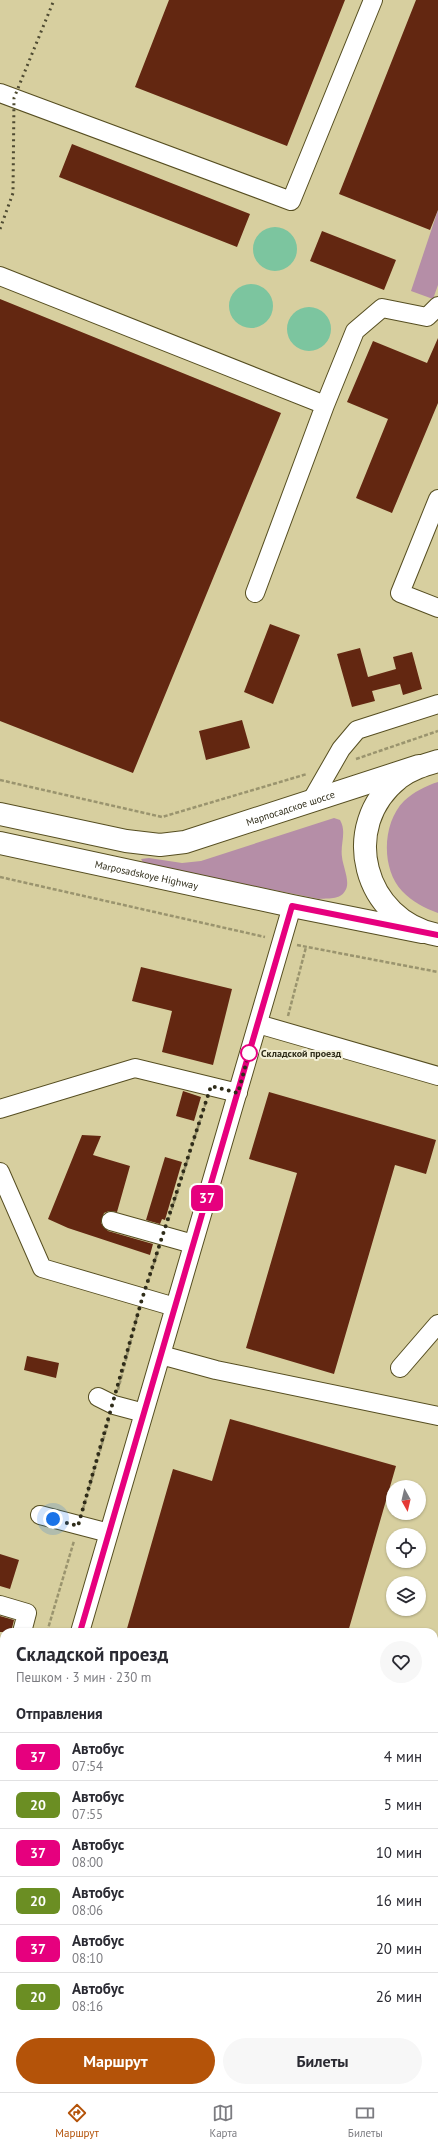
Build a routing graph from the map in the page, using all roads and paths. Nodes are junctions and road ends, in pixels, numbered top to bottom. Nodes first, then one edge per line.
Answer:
1 (373, 0) edge
2 (0, 93) edge
3 (0, 276) edge
4 (438, 306) edge
5 (325, 405) junction
6 (438, 499) edge
7 (255, 593) dead end
8 (438, 608) edge
9 (438, 704) edge
10 (438, 731) edge
11 (352, 760) dead end
12 (429, 764) edge
13 (309, 774) dead end
14 (0, 780) edge
15 (310, 803) junction
16 (0, 814) edge
17 (0, 843) edge
18 (0, 877) edge
19 (292, 906) junction
20 (430, 934) edge
21 (265, 936) dead end
22 (290, 943) dead end
23 (306, 947) junction
24 (438, 972) edge
25 (258, 1024) junction
26 (284, 1032) junction
27 (438, 1076) edge
28 (211, 1086) junction
29 (238, 1093) junction
30 (0, 1109) edge
31 (0, 1172) edge
32 (111, 1221) dead end
33 (163, 1236) junction
34 (193, 1244) junction
35 (142, 1299) junction
36 (175, 1308) junction
37 (438, 1324) edge
38 (161, 1355) junction
39 (400, 1368) dead end
40 (106, 1401) junction
41 (144, 1413) junction
42 (438, 1416) edge
43 (40, 1515) dead end
44 (78, 1526) junction
45 (109, 1533) junction
46 (0, 1605) edge
47 (23, 1628) edge
48 (48, 1628) edge
49 (81, 1628) edge

1 - 2 street
3 - 5 street
4 - 5 street
5 - 7 street
6 - 8 street
9 - 15 street
10 - 11 path
12 - 15 main road, Марпосадское шоссе
12 - 20 main road
13 - 14 path
15 - 16 main road, Марпосадское шоссе
17 - 19 main road, Marposadskoye Highway
18 - 21 path
19 - 20 main road
19 - 25 street
22 - 23 path
23 - 24 path
23 - 26 path
25 - 26 street
25 - 29 street
26 - 27 street
28 - 29 street
28 - 30 street
28 - 33 path
29 - 34 street
31 - 35 street
32 - 33 street
33 - 34 street
33 - 35 path
34 - 36 street
35 - 36 street
35 - 40 path
36 - 38 street
37 - 39 street
38 - 41 street
38 - 42 street
40 - 41 street
40 - 44 path
41 - 45 street
43 - 44 street
44 - 45 street
44 - 48 path
45 - 49 street
46 - 47 street

